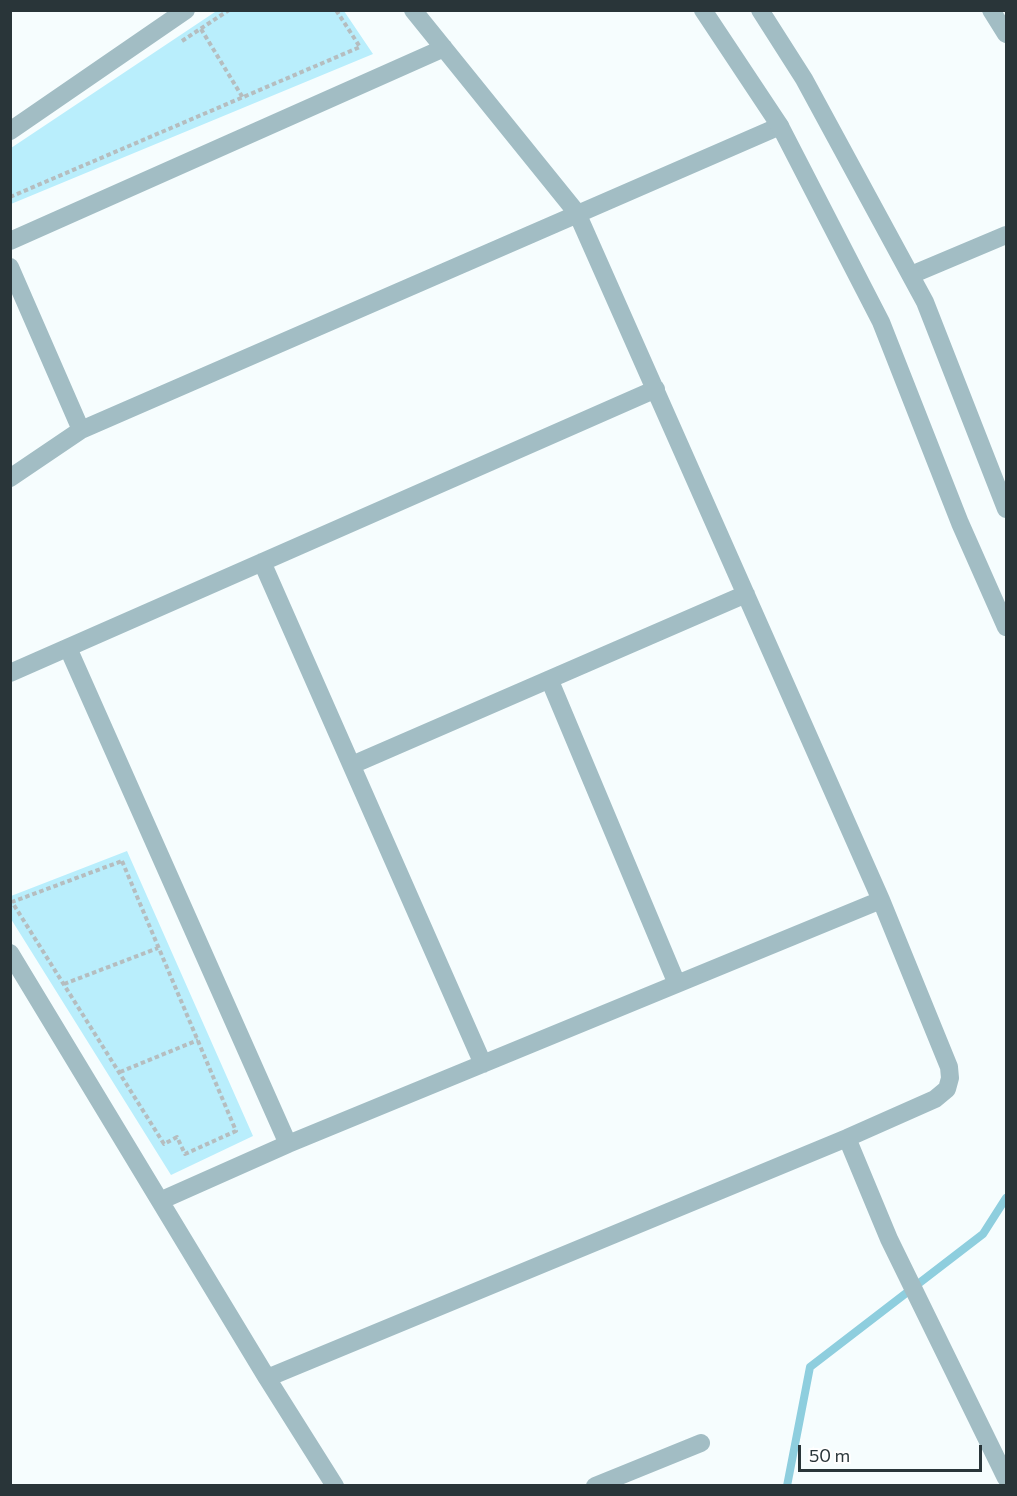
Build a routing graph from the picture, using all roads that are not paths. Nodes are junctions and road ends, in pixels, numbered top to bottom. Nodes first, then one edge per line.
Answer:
1 (186, 10) edge
2 (413, 10) edge
3 (703, 10) edge
4 (760, 10) edge
5 (991, 10) edge
6 (1006, 34) edge
7 (444, 48) junction
8 (780, 126) junction
9 (10, 130) edge
10 (577, 213) junction
11 (1006, 235) edge
12 (10, 241) edge
13 (10, 267) edge
14 (911, 275) junction
15 (656, 389) junction
16 (81, 430) junction
17 (10, 478) edge
18 (1006, 509) edge
19 (262, 562) junction
20 (746, 594) junction
21 (1006, 627) edge
22 (68, 648) junction
23 (10, 673) edge
24 (550, 681) junction
25 (352, 765) junction
26 (881, 900) junction
27 (10, 953) edge
28 (677, 984) junction
29 (483, 1064) junction
30 (847, 1138) junction
31 (288, 1144) junction
32 (162, 1200) junction
33 (267, 1378) junction
34 (701, 1443) dead end
35 (1006, 1478) edge
36 (335, 1485) edge
37 (595, 1485) edge

1 - 9 street
2 - 7 street
3 - 8 street
4 - 14 street
5 - 6 street
7 - 10 street
7 - 12 street
8 - 10 street
8 - 21 street
10 - 15 street
10 - 16 street
11 - 14 street
13 - 16 street
14 - 18 street
15 - 19 street
15 - 20 street
16 - 17 street
19 - 22 street
19 - 25 street
20 - 24 street
20 - 26 street
22 - 23 street
22 - 31 street
24 - 25 street
24 - 28 street
25 - 29 street
26 - 28 street
26 - 30 street
27 - 32 street
28 - 29 street
29 - 31 street
30 - 33 street
30 - 35 street
31 - 32 street
32 - 33 street
33 - 36 street
34 - 37 street

